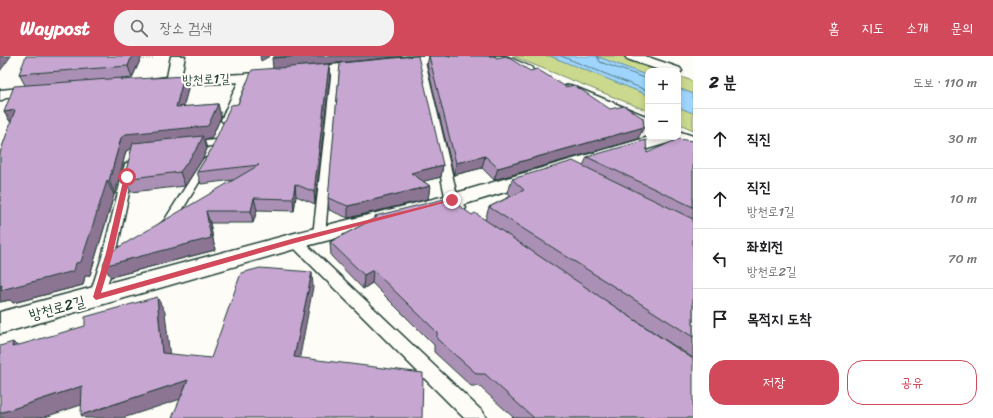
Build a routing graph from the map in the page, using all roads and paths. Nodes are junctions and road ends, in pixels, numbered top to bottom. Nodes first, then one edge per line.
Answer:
1 (178, 56) edge
2 (457, 56) edge
3 (495, 56) edge
4 (632, 56) edge
5 (133, 61) edge
6 (420, 61) junction
7 (270, 63) dead end
8 (668, 68) edge
9 (335, 70) junction
10 (539, 75) edge
11 (244, 78) junction
12 (173, 81) junction
13 (142, 82) edge
14 (560, 85) edge
15 (56, 89) edge
16 (0, 95) edge
17 (645, 122) edge
18 (681, 137) edge
19 (660, 140) edge
20 (693, 142) edge
21 (215, 143) junction
22 (180, 147) edge
23 (132, 152) edge
24 (452, 200) junction
25 (469, 218) edge
26 (155, 231) edge
27 (319, 235) junction
28 (295, 241) junction
29 (122, 249) edge
30 (109, 257) junction
31 (96, 297) junction
32 (0, 323) edge
33 (477, 418) edge

1 - 5 path
1 - 12 street
2 - 6 street, 방천로1길
3 - 10 street
4 - 8 street
6 - 9 street, 방천로1길
6 - 24 lane
7 - 11 street
9 - 11 street, 방천로1길
9 - 27 lane
11 - 12 street, 방천로1길
11 - 21 lane, 방천로1길
12 - 13 street, 방천로1길
14 - 17 street
15 - 16 street
18 - 20 street
19 - 24 street, 방천로2길
21 - 22 lane
21 - 26 lane, 방천로1길
23 - 30 lane
24 - 25 lane
24 - 27 street, 방천로2길
27 - 28 street, 방천로2길
28 - 31 street, 방천로2길
28 - 33 lane
29 - 30 lane
30 - 31 lane
31 - 32 street, 방천로2길

